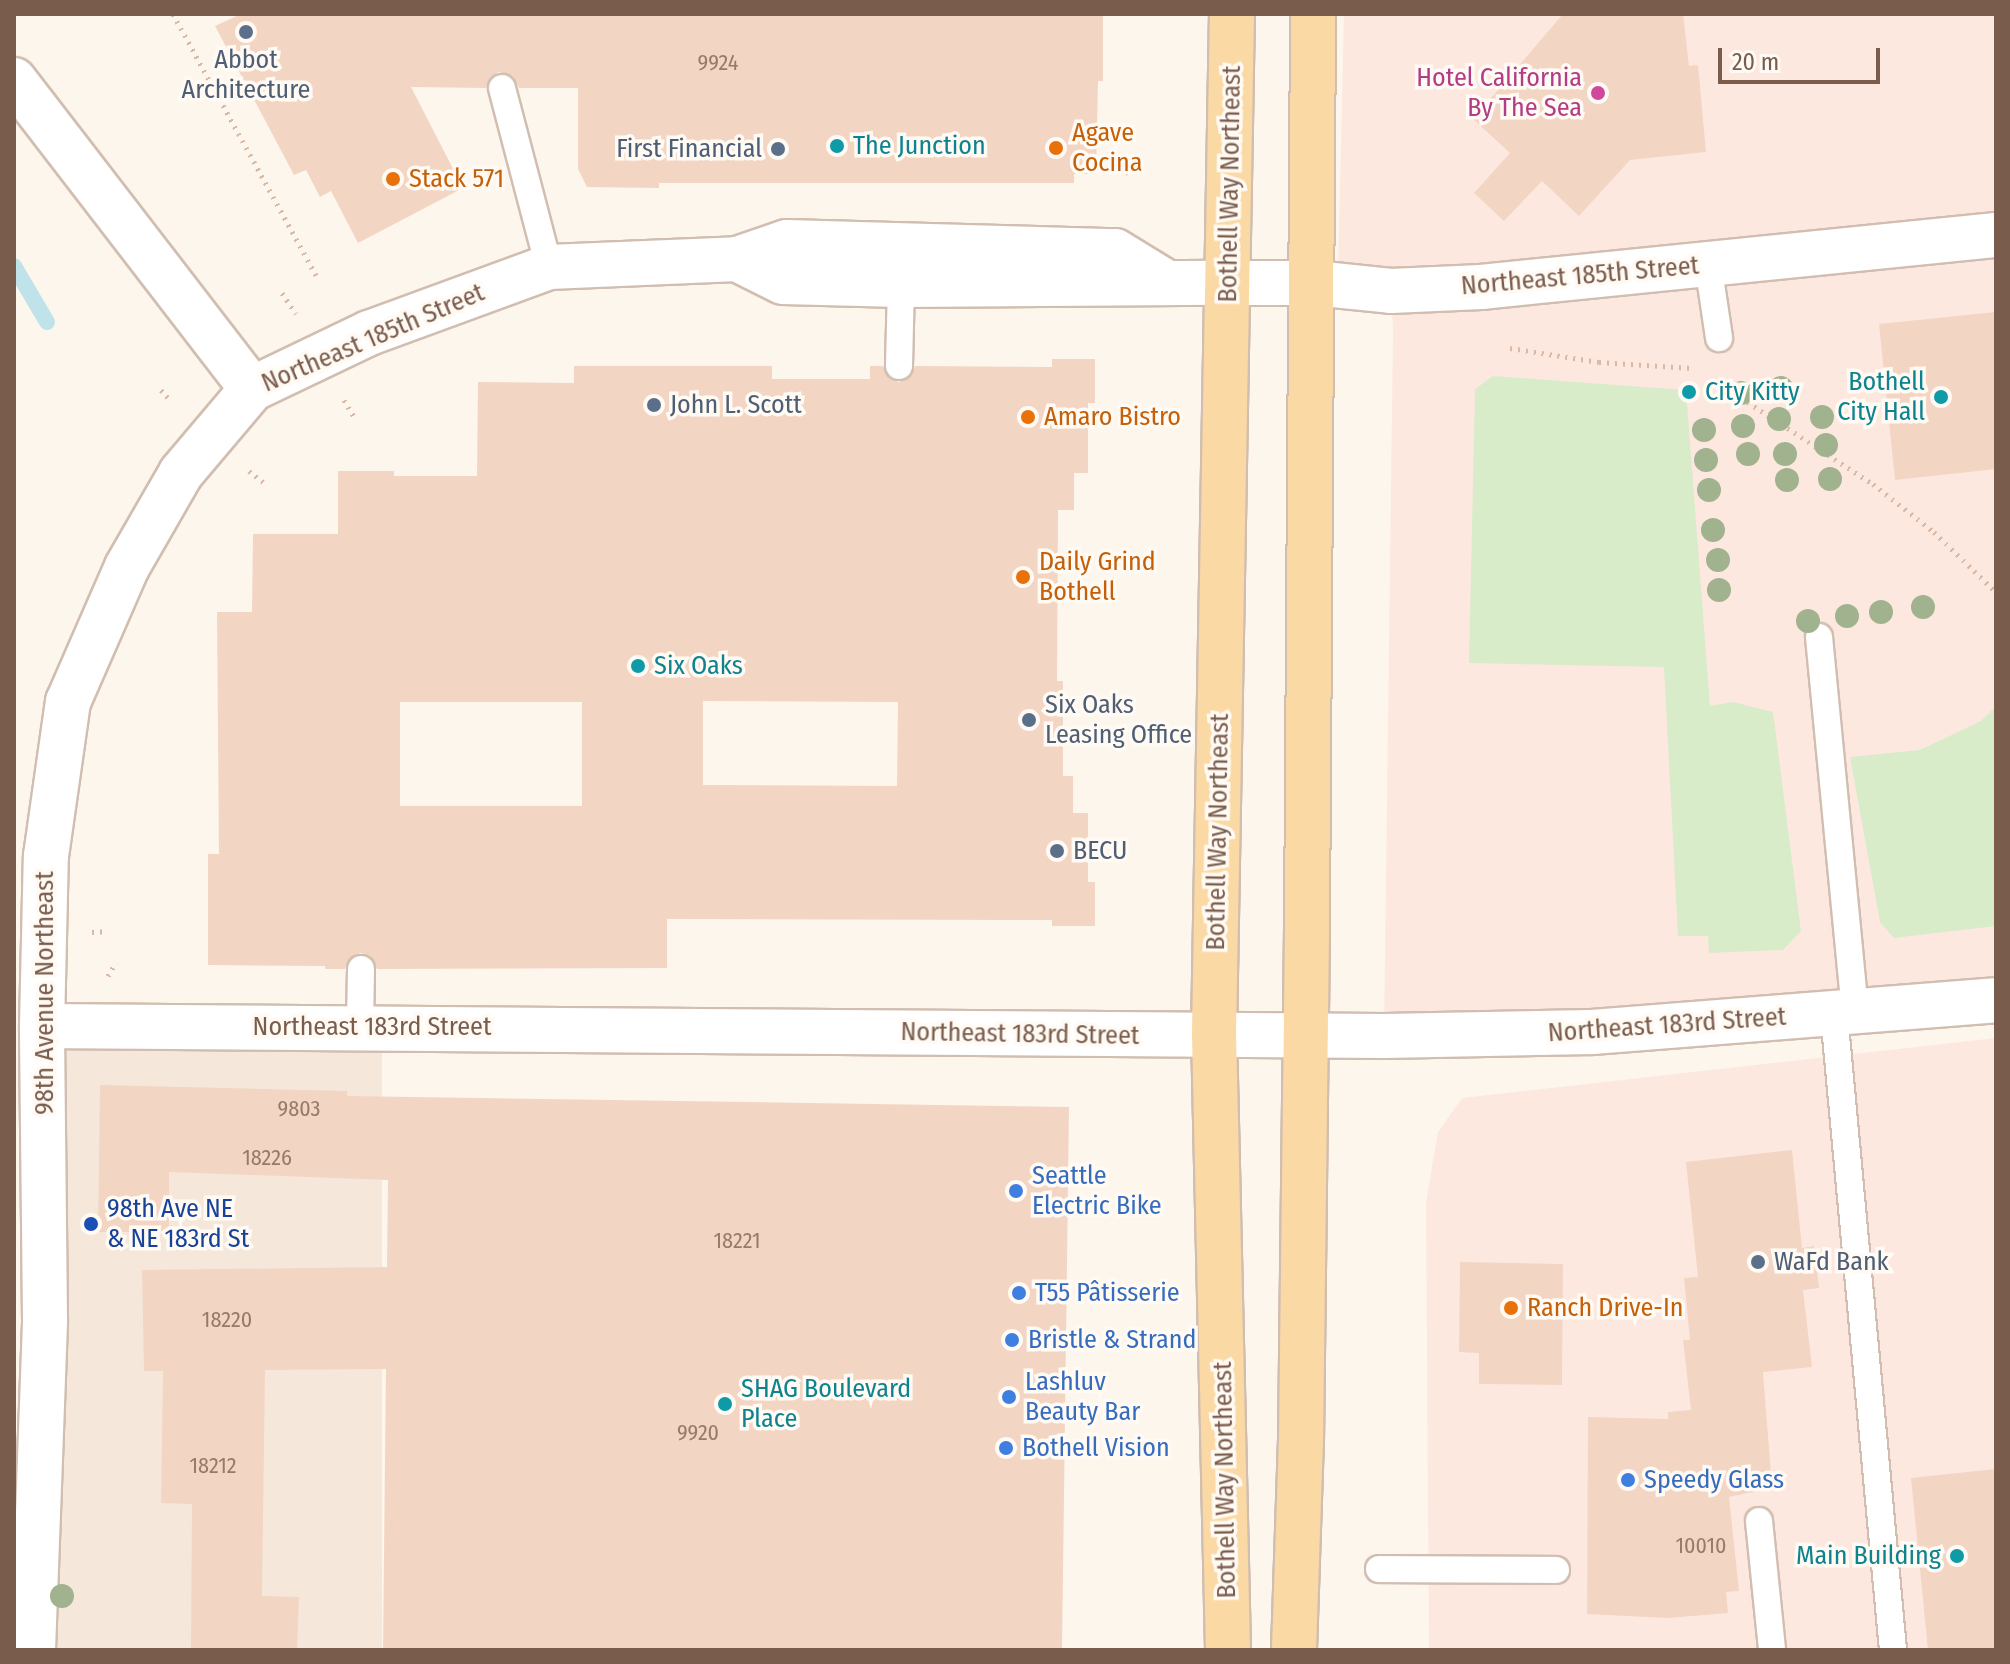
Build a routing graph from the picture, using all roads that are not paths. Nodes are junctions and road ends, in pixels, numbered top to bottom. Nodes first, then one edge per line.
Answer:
1 (1232, 14) edge
2 (1313, 14) edge
3 (14, 80) edge
4 (502, 88) dead end
5 (1996, 235) edge
6 (737, 259) junction
7 (1708, 264) junction
8 (549, 267) junction
9 (1164, 281) junction
10 (1228, 283) junction
11 (1314, 283) junction
12 (901, 285) junction
13 (1719, 338) dead end
14 (899, 366) dead end
15 (252, 389) junction
16 (1819, 637) dead end
17 (361, 969) dead end
18 (1996, 1000) edge
19 (1844, 1013) junction
20 (28, 1026) edge
21 (360, 1026) junction
22 (1214, 1033) junction
23 (1306, 1034) junction
24 (1759, 1521) dead end
25 (1379, 1569) dead end
26 (1556, 1570) dead end
27 (33, 1650) edge
28 (1228, 1650) edge
29 (1294, 1650) edge
30 (1772, 1650) edge
31 (1893, 1650) edge

1 - 10 main road, Bothell Way Northeast
2 - 11 main road
3 - 15 street, Northeast 185th Street
4 - 8 lane
5 - 7 street, Northeast 185th Street
6 - 8 street, Northeast 185th Street
6 - 9 street, Northeast 185th Street
6 - 12 street, Northeast 185th Street
7 - 11 street, Northeast 185th Street
7 - 13 lane
8 - 15 street, Northeast 185th Street
9 - 10 street, Northeast 185th Street
9 - 12 street, Northeast 185th Street
10 - 11 street, Northeast 185th Street
10 - 22 main road, Bothell Way Northeast
11 - 23 main road
12 - 14 lane
15 - 20 street, 98th Avenue Northeast
16 - 19 lane
17 - 21 lane
18 - 19 street, Northeast 183rd Street
19 - 23 street, Northeast 183rd Street
19 - 31 lane
20 - 21 street, Northeast 183rd Street
20 - 27 street, 98th Avenue Northeast
21 - 22 street, Northeast 183rd Street
22 - 23 street, Northeast 183rd Street
22 - 28 main road, Bothell Way Northeast
23 - 29 main road
24 - 30 lane
25 - 26 lane

